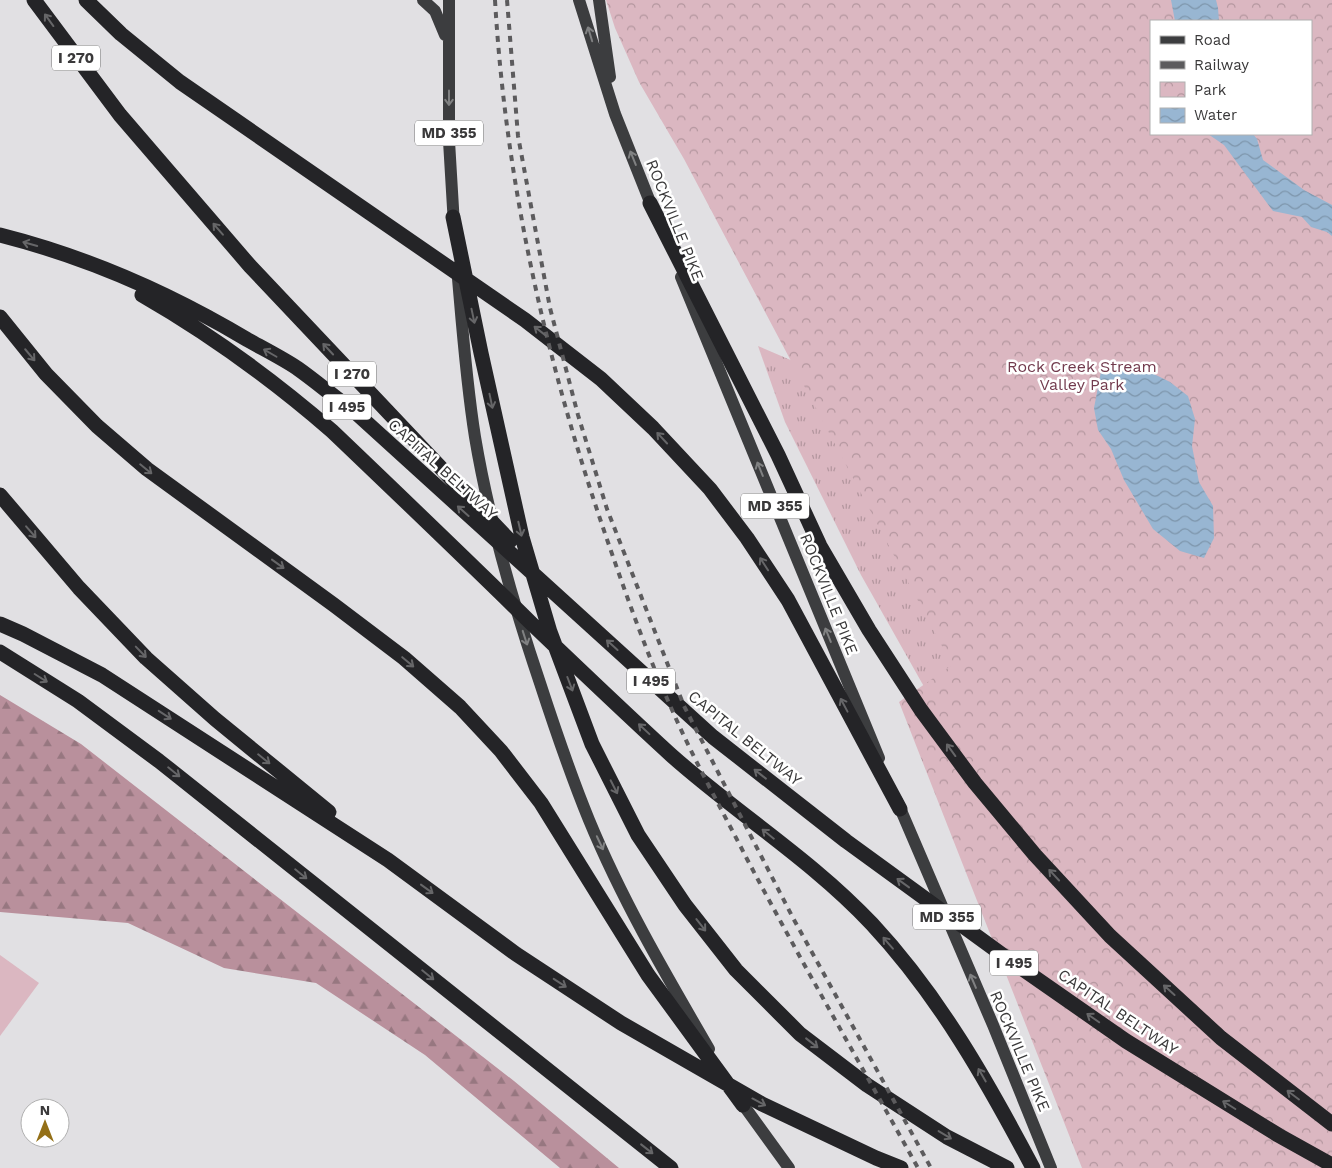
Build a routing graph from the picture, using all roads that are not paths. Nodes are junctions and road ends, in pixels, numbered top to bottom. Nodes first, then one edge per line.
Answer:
1 (34, 0) edge
2 (86, 0) edge
3 (423, 0) edge
4 (449, 0) edge
5 (579, 0) edge
6 (599, 0) edge
7 (449, 50) junction
8 (615, 114) junction
9 (650, 203) junction
10 (453, 217) junction
11 (0, 235) edge
12 (61, 252) junction
13 (0, 317) edge
14 (0, 495) edge
15 (0, 624) edge
16 (590, 626) junction
17 (0, 652) edge
18 (900, 809) junction
19 (388, 860) junction
20 (743, 1106) junction
21 (1332, 1124) edge
22 (1332, 1165) edge
23 (671, 1168) edge
24 (789, 1168) edge
25 (900, 1168) edge
26 (1007, 1168) edge
27 (1032, 1168) edge
28 (1051, 1168) edge

16 -> 1 highway, I 270
18 -> 2 highway
3 - 7 main road
4 - 7 main road, MD 355
8 -> 5 main road, ROCKVILLE PIKE / MD 355
6 - 8 main road
7 -> 10 main road, MD 355
9 -> 8 main road, ROCKVILLE PIKE / MD 355
18 -> 9 main road, ROCKVILLE PIKE / MD 355
21 -> 9 highway
10 -> 20 main road, MD 355
10 -> 26 highway
12 -> 11 highway, CAPITAL BELTWAY / I 495
16 -> 12 highway, CAPITAL BELTWAY / I 495
27 -> 12 highway
13 -> 20 highway
14 -> 19 highway
15 -> 19 highway
22 -> 16 highway, CAPITAL BELTWAY / I 495
17 -> 23 highway
28 -> 18 main road, ROCKVILLE PIKE / MD 355
19 -> 25 highway
20 - 24 main road, MD 355

